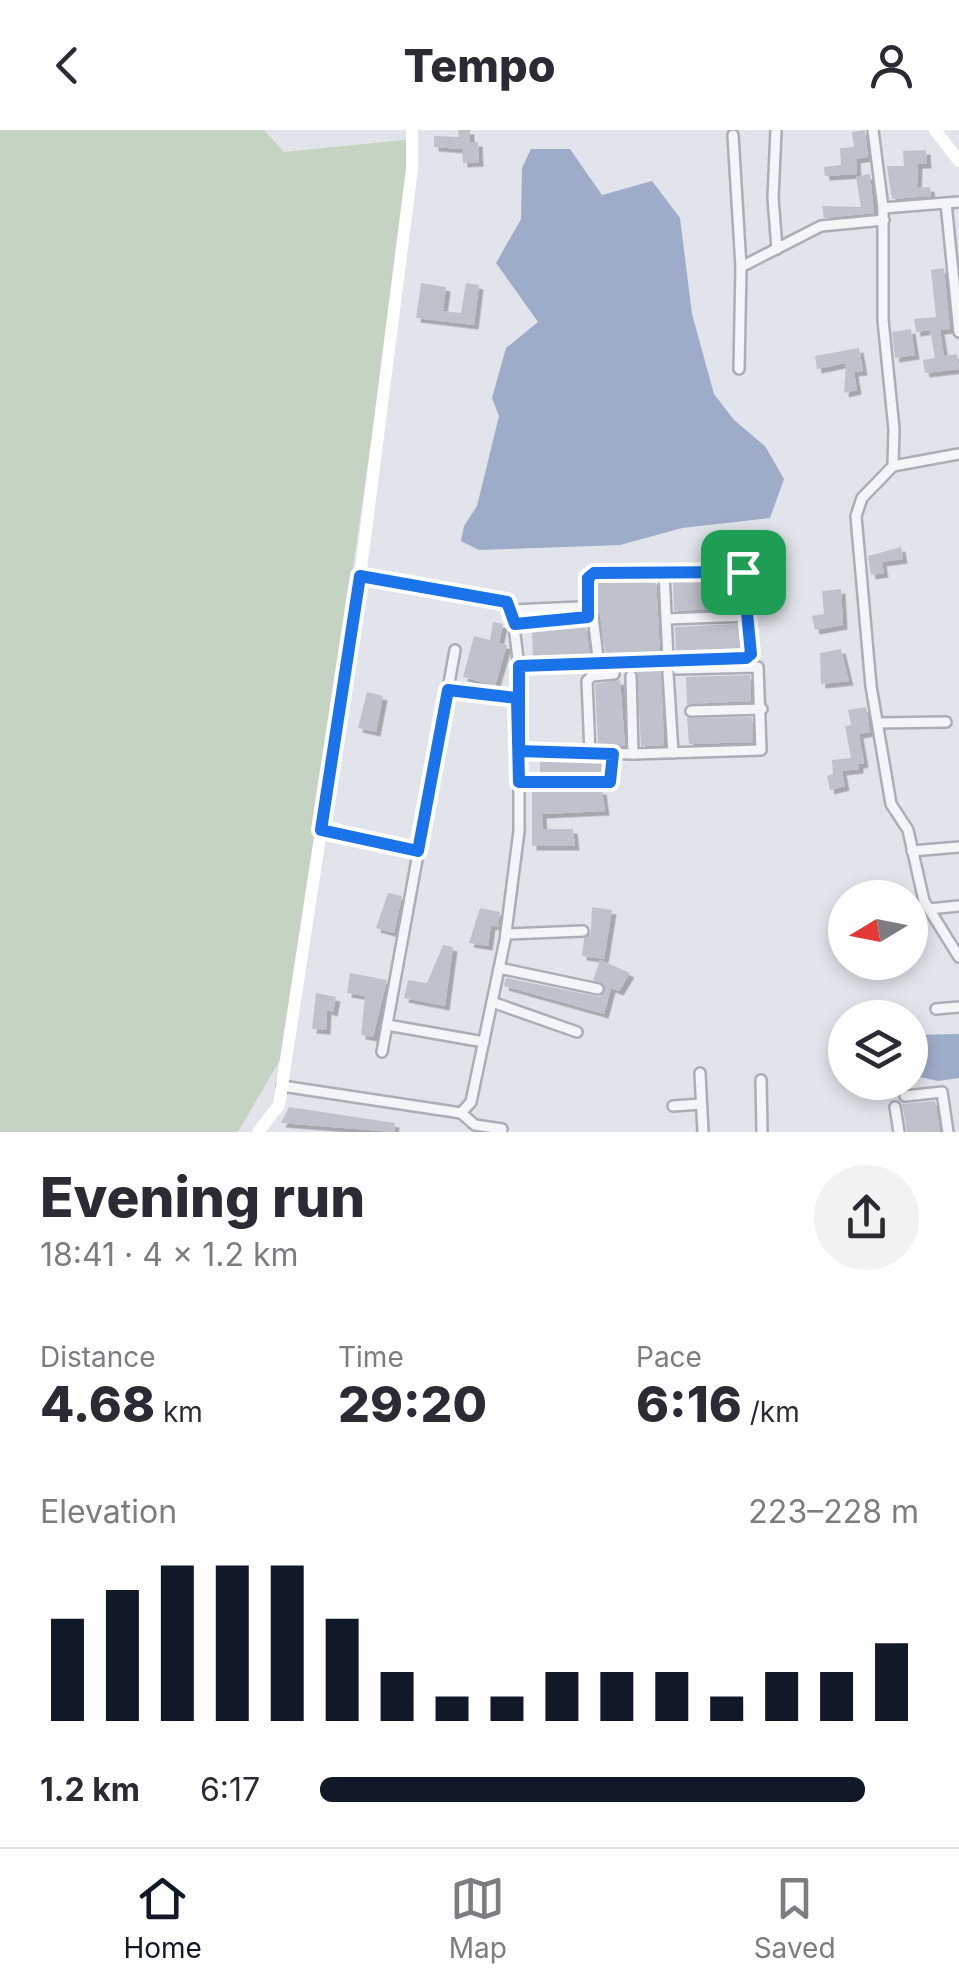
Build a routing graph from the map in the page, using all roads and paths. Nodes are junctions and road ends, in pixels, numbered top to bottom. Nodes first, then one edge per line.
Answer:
1 (412, 130) edge
2 (776, 130) edge
3 (873, 130) edge
4 (935, 130) edge
5 (733, 134) dead end
6 (959, 162) edge
7 (959, 202) edge
8 (946, 203) junction
9 (883, 208) junction
10 (884, 220) junction
11 (776, 249) junction
12 (741, 267) junction
13 (959, 332) edge
14 (739, 369) dead end
15 (959, 454) edge
16 (893, 466) junction
17 (664, 571) junction
18 (360, 576) junction
19 (580, 606) dead end
20 (512, 610) junction
21 (748, 616) junction
22 (588, 617) junction
23 (667, 619) junction
24 (515, 624) junction
25 (455, 650) dead end
26 (598, 665) junction
27 (519, 666) junction
28 (671, 668) junction
29 (614, 674) dead end
30 (631, 676) dead end
31 (448, 690) junction
32 (517, 698) junction
33 (762, 709) junction
34 (691, 711) dead end
35 (878, 722) junction
36 (946, 722) dead end
37 (519, 751) junction
38 (590, 753) junction
39 (673, 753) junction
40 (613, 754) junction
41 (634, 754) junction
42 (519, 782) junction
43 (321, 830) junction
44 (959, 847) edge
45 (418, 851) junction
46 (912, 851) junction
47 (959, 906) edge
48 (929, 910) junction
49 (584, 932) dead end
50 (506, 934) junction
51 (959, 957) edge
52 (499, 968) junction
53 (598, 989) dead end
54 (492, 1002) junction
55 (959, 1006) edge
56 (936, 1009) dead end
57 (387, 1024) junction
58 (577, 1032) dead end
59 (484, 1042) junction
60 (382, 1052) dead end
61 (700, 1073) dead end
62 (761, 1080) dead end
63 (282, 1086) junction
64 (928, 1094) edge
65 (701, 1104) junction
66 (673, 1106) dead end
67 (895, 1106) dead end
68 (461, 1112) junction
69 (946, 1112) junction
70 (959, 1112) edge
71 (475, 1128) edge
72 (502, 1128) dead end
73 (258, 1132) edge
74 (702, 1132) edge
75 (762, 1132) edge
76 (900, 1132) edge
77 (948, 1132) edge

1 - 18 main road
2 - 11 street
3 - 9 street
4 - 6 main road
5 - 12 street
7 - 8 street
8 - 9 street
8 - 13 street
9 - 10 street
10 - 11 street
10 - 16 street
11 - 12 street
12 - 14 street
15 - 16 street
16 - 35 street
17 - 21 street
17 - 22 street
17 - 23 street
18 - 20 street
18 - 43 main road
19 - 20 street
20 - 24 street
21 - 23 street
21 - 28 street
22 - 24 street
22 - 26 street
23 - 28 street
24 - 27 street
25 - 31 street
26 - 27 street
26 - 28 street
27 - 32 street
28 - 33 street
28 - 39 street
29 - 38 street
30 - 41 street
31 - 32 street
31 - 45 street
32 - 37 street
33 - 34 street
33 - 39 street
35 - 36 street
35 - 46 street
37 - 38 street
37 - 42 street
38 - 40 street
39 - 41 street
40 - 41 street
40 - 42 street
42 - 50 street
43 - 45 street
43 - 63 main road
44 - 46 street
45 - 57 street
46 - 48 street
47 - 48 street
48 - 51 street
49 - 50 street
50 - 52 street
52 - 53 street
52 - 54 street
54 - 58 street
54 - 59 street
55 - 56 street
57 - 59 street
57 - 60 street
59 - 68 street
61 - 65 street
62 - 75 street
63 - 68 street
63 - 73 main road
64 - 69 street
65 - 66 street
65 - 74 street
67 - 76 street
68 - 71 street
69 - 70 street
69 - 77 street
71 - 72 street

